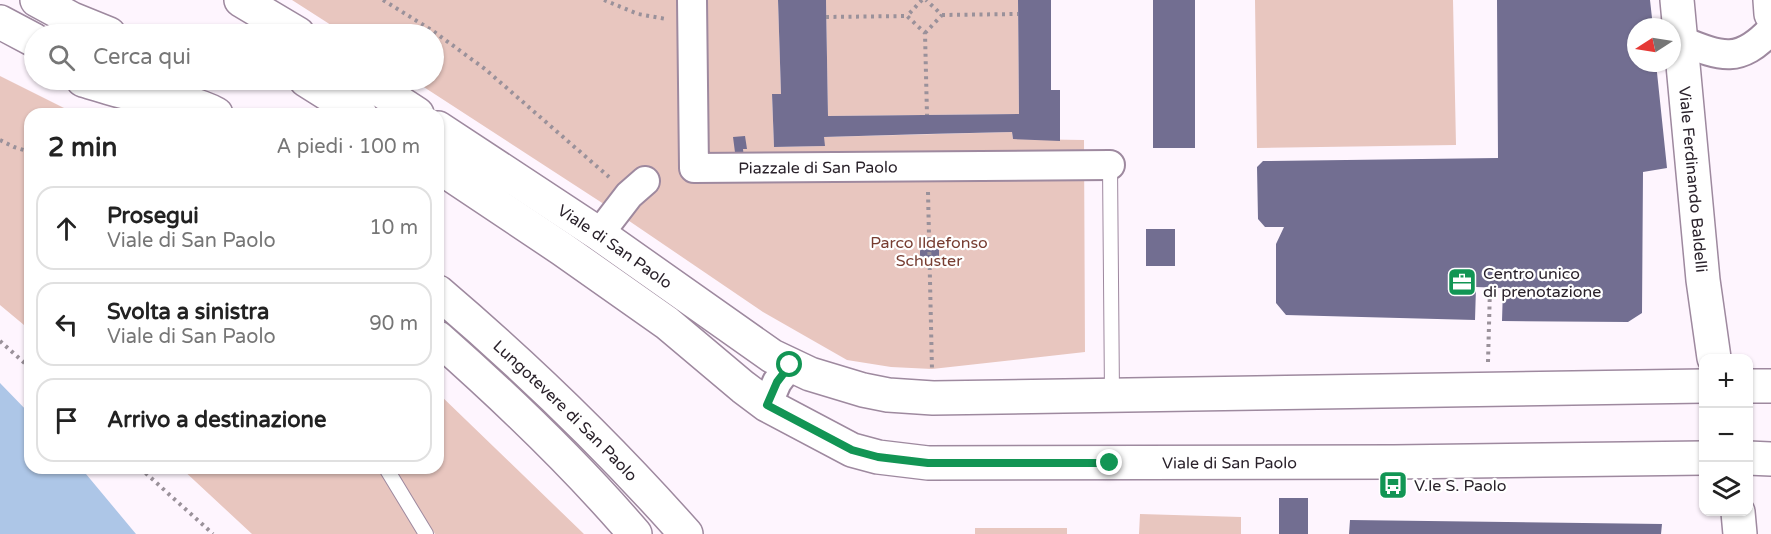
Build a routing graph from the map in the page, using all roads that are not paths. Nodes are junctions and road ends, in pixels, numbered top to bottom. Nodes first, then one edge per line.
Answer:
1 (37, 0) edge
2 (241, 0) edge
3 (692, 0) edge
4 (1677, 0) edge
5 (1770, 0) edge
6 (1771, 14) edge
7 (0, 22) edge
8 (84, 24) edge
9 (281, 24) edge
10 (1771, 30) edge
11 (24, 35) edge
12 (1682, 41) junction
13 (119, 90) edge
14 (322, 90) edge
15 (380, 90) edge
16 (180, 98) edge
17 (206, 108) edge
18 (350, 108) edge
19 (408, 108) edge
20 (444, 132) edge
21 (1110, 165) joint
22 (444, 170) edge
23 (637, 188) road end
24 (599, 234) junction
25 (444, 297) edge
26 (444, 344) edge
27 (1713, 354) edge
28 (790, 365) junction
29 (1699, 386) edge
30 (1753, 386) edge
31 (1771, 386) edge
32 (1112, 395) junction
33 (767, 405) junction
34 (1699, 458) edge
35 (1753, 458) edge
36 (1771, 459) edge
37 (390, 474) edge
38 (1738, 516) edge
39 (426, 534) edge
40 (635, 534) edge
41 (686, 534) edge
42 (1740, 534) edge

1 - 8 street
2 - 9 street
3 - 21 street, Piazzale di San Paolo
4 - 12 street, Viale Ferdinando Baldelli
5 - 6 street
7 - 11 street
10 - 12 street
12 - 27 street, Viale Ferdinando Baldelli
13 - 16 street
14 - 18 street
15 - 19 street
16 - 17 street
20 - 24 street, Viale di San Paolo
21 - 32 lane
22 - 33 street, Viale di San Paolo
23 - 24 street
24 - 28 street, Viale di San Paolo
25 - 41 street, Lungotevere di San Paolo
26 - 40 street, Lungotevere di San Paolo
28 - 32 street, Viale di San Paolo
28 - 33 street
29 - 32 street, Viale di San Paolo
30 - 31 street
33 - 34 street, Viale di San Paolo
35 - 36 street
37 - 39 lane
38 - 42 street

